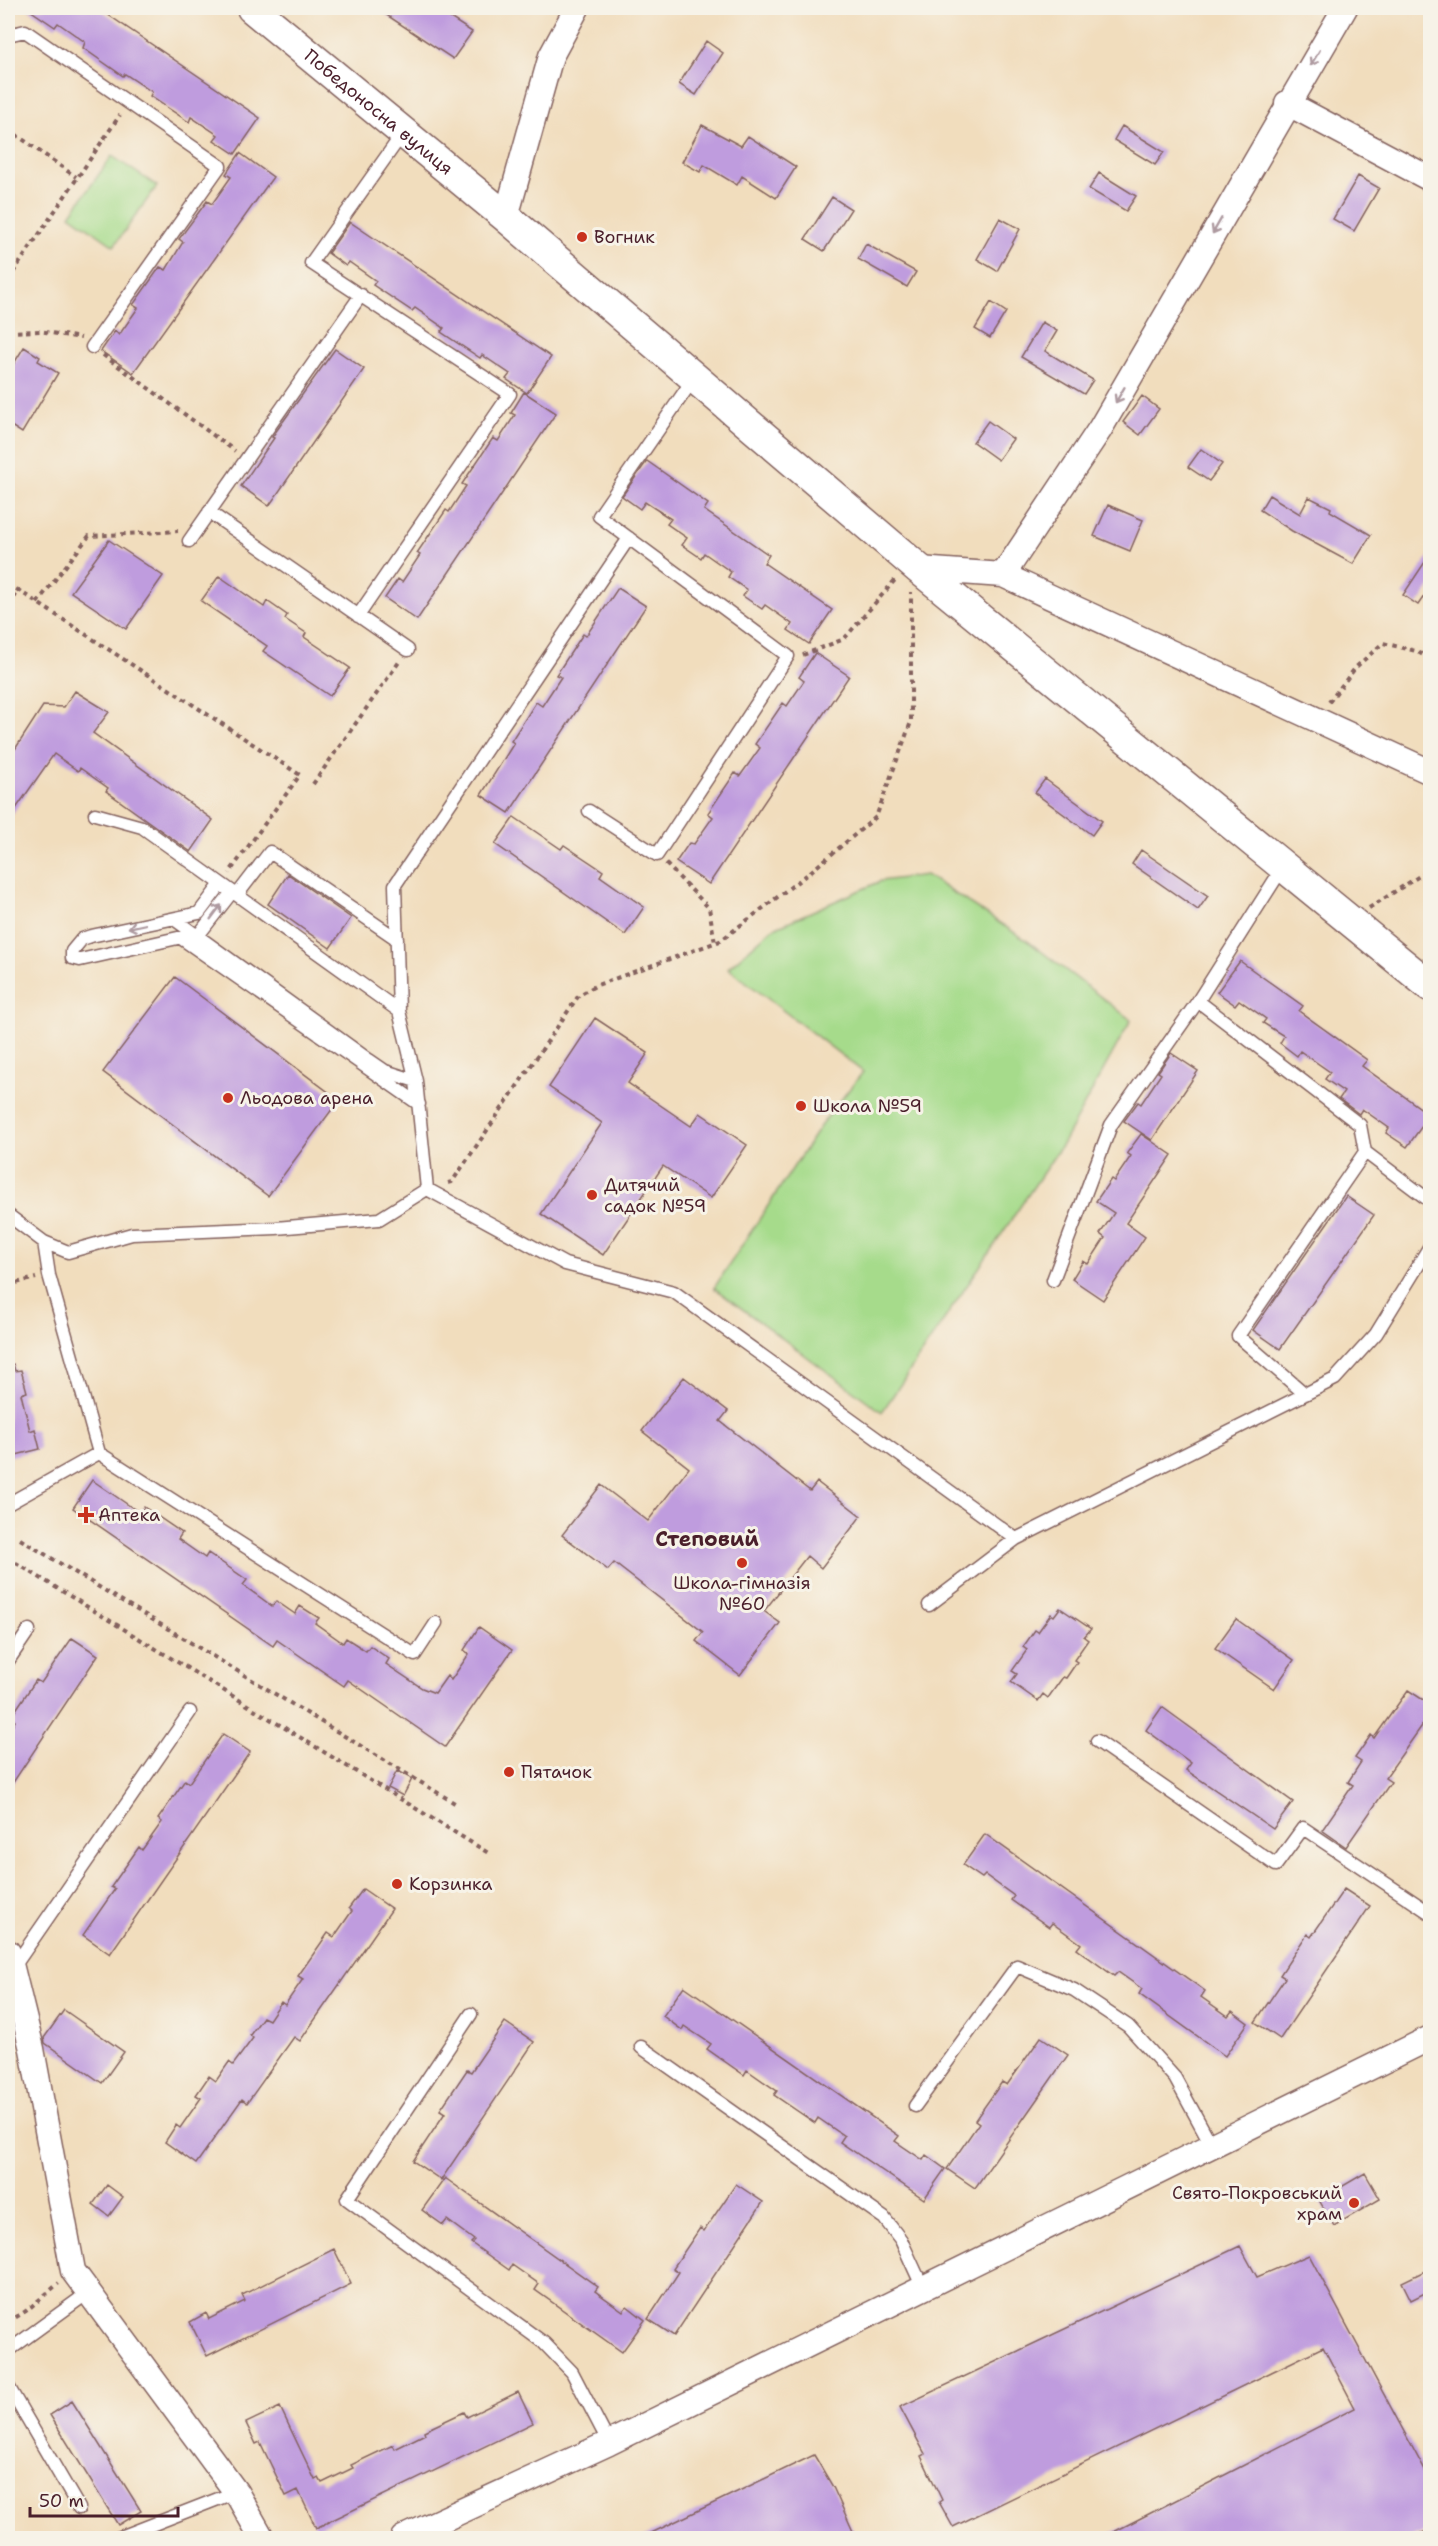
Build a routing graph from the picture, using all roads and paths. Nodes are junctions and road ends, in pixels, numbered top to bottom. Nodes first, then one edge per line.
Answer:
1 (252, 8) edge
2 (577, 8) edge
3 (1345, 8) edge
4 (8, 35) edge
5 (129, 103) junction
6 (1287, 104) junction
7 (8, 129) edge
8 (404, 132) junction
9 (76, 177) junction
10 (1431, 179) edge
11 (506, 217) junction
12 (8, 280) edge
13 (361, 295) junction
14 (8, 332) edge
15 (92, 347) junction
16 (695, 378) junction
17 (236, 473) junction
18 (209, 512) junction
19 (196, 530) junction
20 (629, 538) junction
21 (189, 542) dead end
22 (915, 565) junction
23 (1003, 575) junction
24 (8, 585) edge
25 (18, 590) junction
26 (37, 603) junction
27 (8, 606) edge
28 (358, 616) junction
29 (408, 650) joint
30 (1431, 658) edge
31 (783, 663) junction
32 (1316, 719) junction
33 (1431, 772) edge
34 (313, 784) dead end
35 (589, 811) dead end
36 (95, 814) dead end
37 (657, 855) junction
38 (1284, 866) junction
39 (1431, 872) edge
40 (230, 891) junction
41 (1342, 913) junction
42 (174, 919) junction
43 (195, 934) junction
44 (181, 938) junction
45 (397, 939) junction
46 (715, 943) junction
47 (1430, 986) edge
48 (1198, 1001) junction
49 (399, 1011) junction
50 (416, 1081) junction
51 (419, 1104) junction
52 (1365, 1152) junction
53 (427, 1189) junction
54 (1431, 1201) edge
55 (8, 1215) edge
56 (44, 1242) junction
57 (1431, 1246) edge
58 (49, 1275) junction
59 (1053, 1280) dead end
60 (8, 1285) edge
61 (1305, 1394) junction
62 (99, 1453) junction
63 (8, 1504) edge
64 (20, 1539) dead end
65 (1016, 1539) junction
66 (8, 1558) edge
67 (929, 1605) dead end
68 (436, 1623) dead end
69 (29, 1629) dead end
70 (8, 1661) edge
71 (190, 1712) dead end
72 (1097, 1742) dead end
73 (458, 1805) dead end
74 (490, 1854) dead end
75 (1431, 1913) edge
76 (10, 1960) edge
77 (471, 2013) dead end
78 (1431, 2038) edge
79 (641, 2046) dead end
80 (915, 2106) dead end
81 (1212, 2146) junction
82 (73, 2271) junction
83 (923, 2289) junction
84 (89, 2292) junction
85 (8, 2322) edge
86 (8, 2351) edge
87 (8, 2386) edge
88 (609, 2444) junction
89 (84, 2489) dead end
90 (236, 2492) junction
91 (118, 2538) edge
92 (262, 2538) edge
93 (403, 2538) edge

1 - 8 street, Победоносна вулиця
2 - 11 street
3 -> 6 street
4 - 5 lane
5 - 9 path
5 - 15 lane
6 - 10 street
6 -> 23 street
7 - 9 path
8 - 11 street, Победоносна вулиця
8 - 13 lane
9 - 12 path
11 - 16 street, Победоносна вулиця
13 - 17 lane
13 - 28 lane
14 - 15 path
15 - 17 path
16 - 20 lane
16 - 22 street, Победоносна вулиця
17 - 18 lane
18 - 19 lane
18 - 28 lane
19 - 21 lane
19 - 26 path
20 - 31 lane
20 - 45 lane
22 - 23 street
22 - 31 path
22 - 38 street, Победоносна вулиця
22 - 46 path
23 - 32 street
24 - 25 path
25 - 26 path
25 - 27 path
26 - 40 path
28 - 29 lane
29 - 34 path
30 - 32 path
31 - 37 lane
32 - 33 street
35 - 37 lane
36 - 40 lane
37 - 46 path
38 - 41 street, Победоносна вулиця
38 - 48 lane
39 - 41 path
40 - 42 lane
43 -> 40 lane
40 - 45 lane
40 - 49 lane
41 - 47 street, Победоносна вулиця
42 - 43 lane
42 -> 44 lane
43 - 44 lane
43 - 50 lane
44 - 51 lane
45 - 49 lane
46 - 53 path
48 - 52 lane
48 - 59 lane
49 - 50 lane
50 - 51 lane
51 - 53 lane
52 - 54 lane
52 - 61 lane
53 - 56 lane
53 - 65 lane
55 - 56 lane
56 - 58 lane
57 - 61 lane
58 - 60 path
58 - 62 lane
61 - 65 lane
62 - 63 lane
62 - 68 lane
64 - 73 path
65 - 67 lane
66 - 74 path
69 - 70 lane
71 - 76 lane
72 - 75 lane
76 - 82 street
77 - 88 lane
78 - 81 street
79 - 83 lane
80 - 81 lane
81 - 83 street
82 - 84 street
82 - 85 path
83 - 88 street
84 - 86 lane
84 - 90 street
87 - 89 lane
88 - 93 street
90 - 91 lane
90 - 92 street

